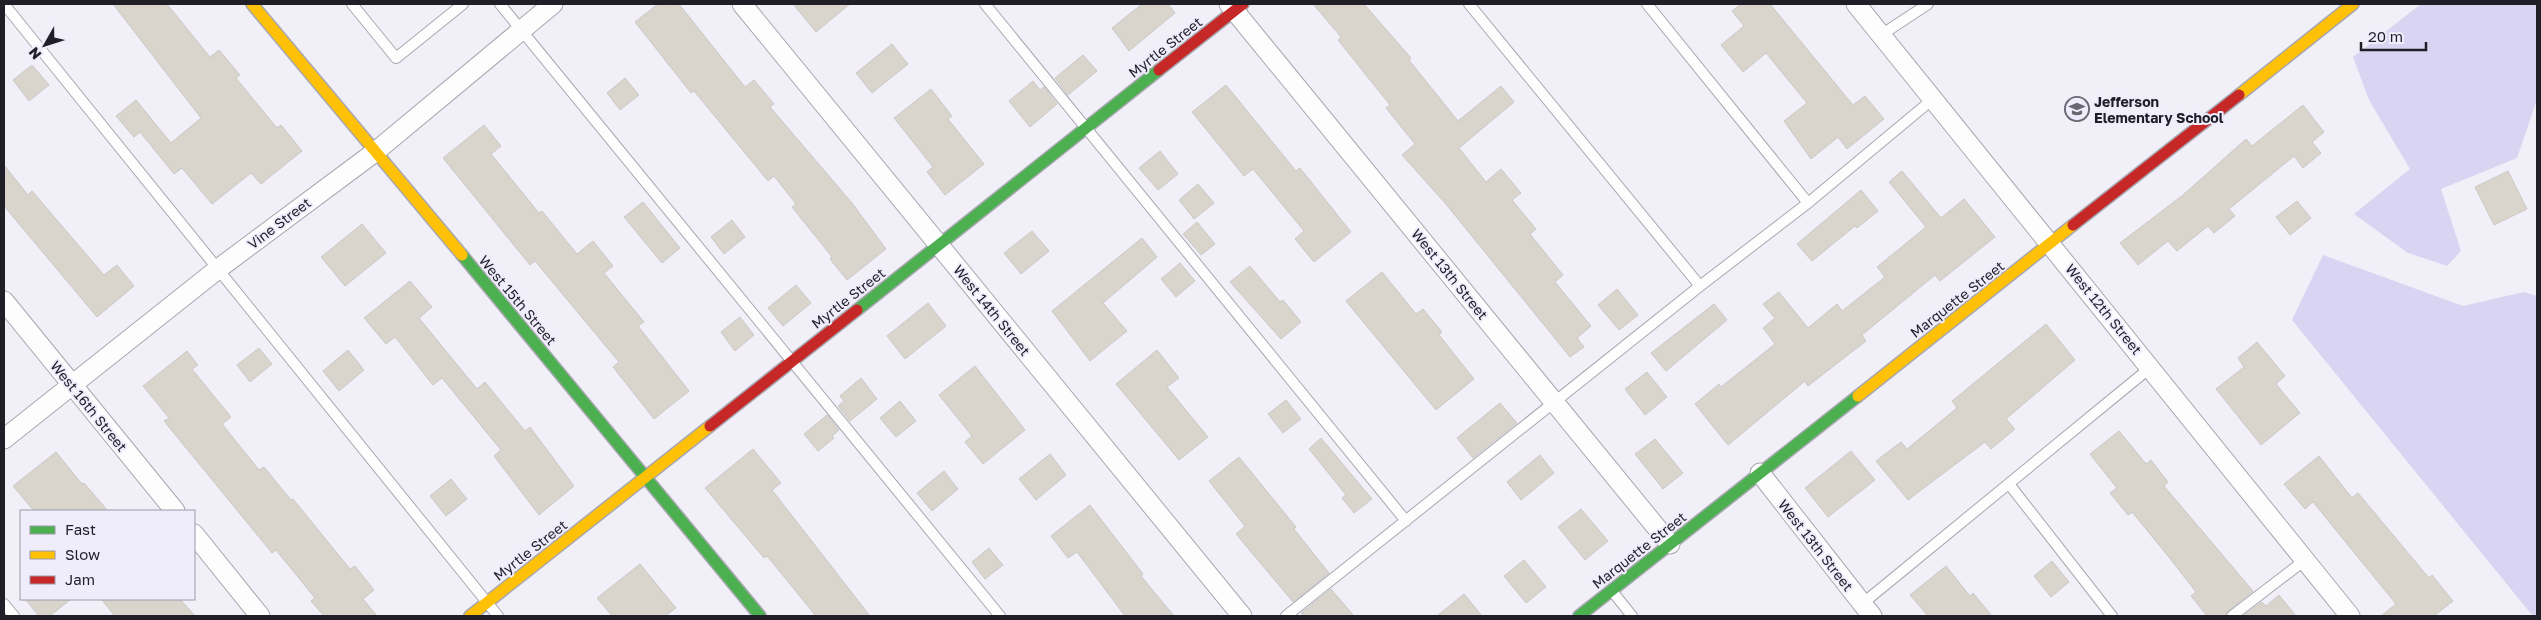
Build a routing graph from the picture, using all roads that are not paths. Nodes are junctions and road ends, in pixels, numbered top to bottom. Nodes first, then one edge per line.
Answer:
1 (4, 4) edge
2 (252, 4) edge
3 (352, 4) edge
4 (463, 4) edge
5 (500, 4) edge
6 (553, 4) edge
7 (742, 4) edge
8 (985, 4) edge
9 (1469, 4) edge
10 (1648, 4) edge
11 (1856, 4) edge
12 (1928, 4) edge
13 (2353, 4) edge
14 (1236, 6) edge
15 (521, 29) junction
16 (1882, 35) junction
17 (1933, 100) junction
18 (1086, 128) junction
19 (375, 152) junction
20 (1808, 203) junction
21 (2051, 244) junction
22 (939, 245) junction
23 (218, 269) junction
24 (1700, 286) junction
25 (4, 301) edge
26 (792, 362) junction
27 (2151, 367) junction
28 (71, 384) junction
29 (1554, 402) junction
30 (4, 439) edge
31 (1760, 473) junction
32 (647, 476) junction
33 (2009, 484) junction
34 (174, 510) edge
35 (1406, 521) junction
36 (195, 535) edge
37 (1670, 544) junction
38 (2305, 560) junction
39 (1612, 590) junction
40 (487, 603) junction
41 (4, 604) edge
42 (1867, 610) edge
43 (14, 616) edge
44 (260, 616) edge
45 (470, 616) edge
46 (498, 616) edge
47 (760, 616) edge
48 (1000, 616) edge
49 (1242, 616) edge
50 (1286, 616) edge
51 (1579, 616) edge
52 (1632, 616) edge
53 (2112, 616) edge
54 (2232, 616) edge
55 (2350, 616) edge

1 - 23 lane
2 - 19 street, West 15th Street
3 - 4 lane
5 - 15 lane
6 - 15 street, Vine Street
7 - 22 street, West 14th Street
8 - 18 lane
9 - 24 lane
10 - 20 lane
11 - 16 street, West 12th Street
12 - 16 lane
13 - 21 street, Marquette Street
14 - 18 street, Myrtle Street
14 - 29 street, West 13th Street
15 - 19 street, Vine Street
15 - 26 lane
16 - 17 street, West 12th Street
17 - 20 lane
17 - 21 street, West 12th Street
18 - 22 street, Myrtle Street
18 - 35 lane
19 - 23 street, Vine Street
19 - 32 street, West 15th Street
20 - 24 lane
21 - 27 street, West 12th Street
21 - 31 street, Marquette Street
22 - 26 street, Myrtle Street
22 - 49 street, West 14th Street
23 - 28 street, Vine Street
23 - 40 lane
24 - 29 lane
25 - 28 street, West 16th Street
26 - 32 street, Myrtle Street
26 - 48 lane
27 - 33 lane
27 - 38 street, West 12th Street
28 - 30 street, Vine Street
28 - 34 street, West 16th Street
29 - 35 lane
29 - 37 street, West 13th Street
31 - 37 street, Marquette Street
31 - 42 street, West 13th Street
32 - 40 street, Myrtle Street
32 - 47 street, West 15th Street
33 - 42 lane
33 - 53 lane
35 - 50 lane
36 - 44 street
37 - 39 street, Marquette Street
38 - 54 lane
38 - 55 street, West 12th Street
39 - 51 street, Marquette Street
39 - 52 lane
40 - 45 street, Myrtle Street
40 - 46 lane
41 - 43 lane

